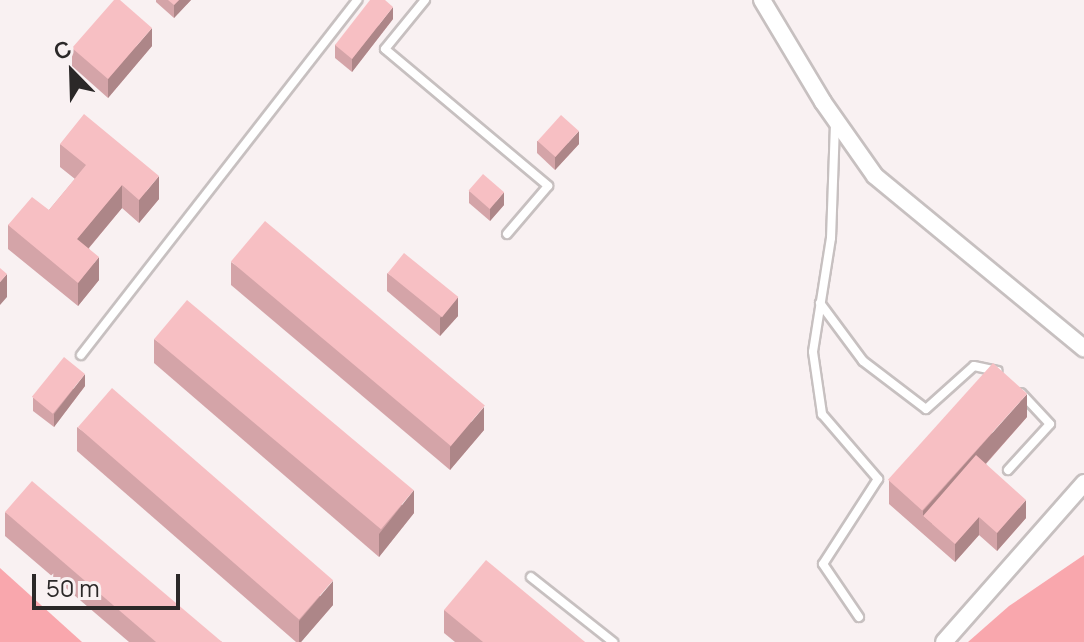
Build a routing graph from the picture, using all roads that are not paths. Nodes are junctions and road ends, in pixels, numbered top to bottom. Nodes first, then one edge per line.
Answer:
1 (357, 0) edge
2 (425, 0) edge
3 (762, 0) edge
4 (835, 120) junction
5 (507, 234) dead end
6 (820, 303) junction
7 (1084, 348) edge
8 (81, 355) dead end
9 (1008, 470) dead end
10 (1084, 483) edge
11 (531, 577) dead end
12 (859, 617) dead end
13 (613, 642) edge
14 (944, 642) edge

1 - 8 lane
2 - 5 lane
3 - 4 street
4 - 6 lane
4 - 7 street
6 - 9 lane
6 - 12 lane
10 - 14 street
11 - 13 lane

